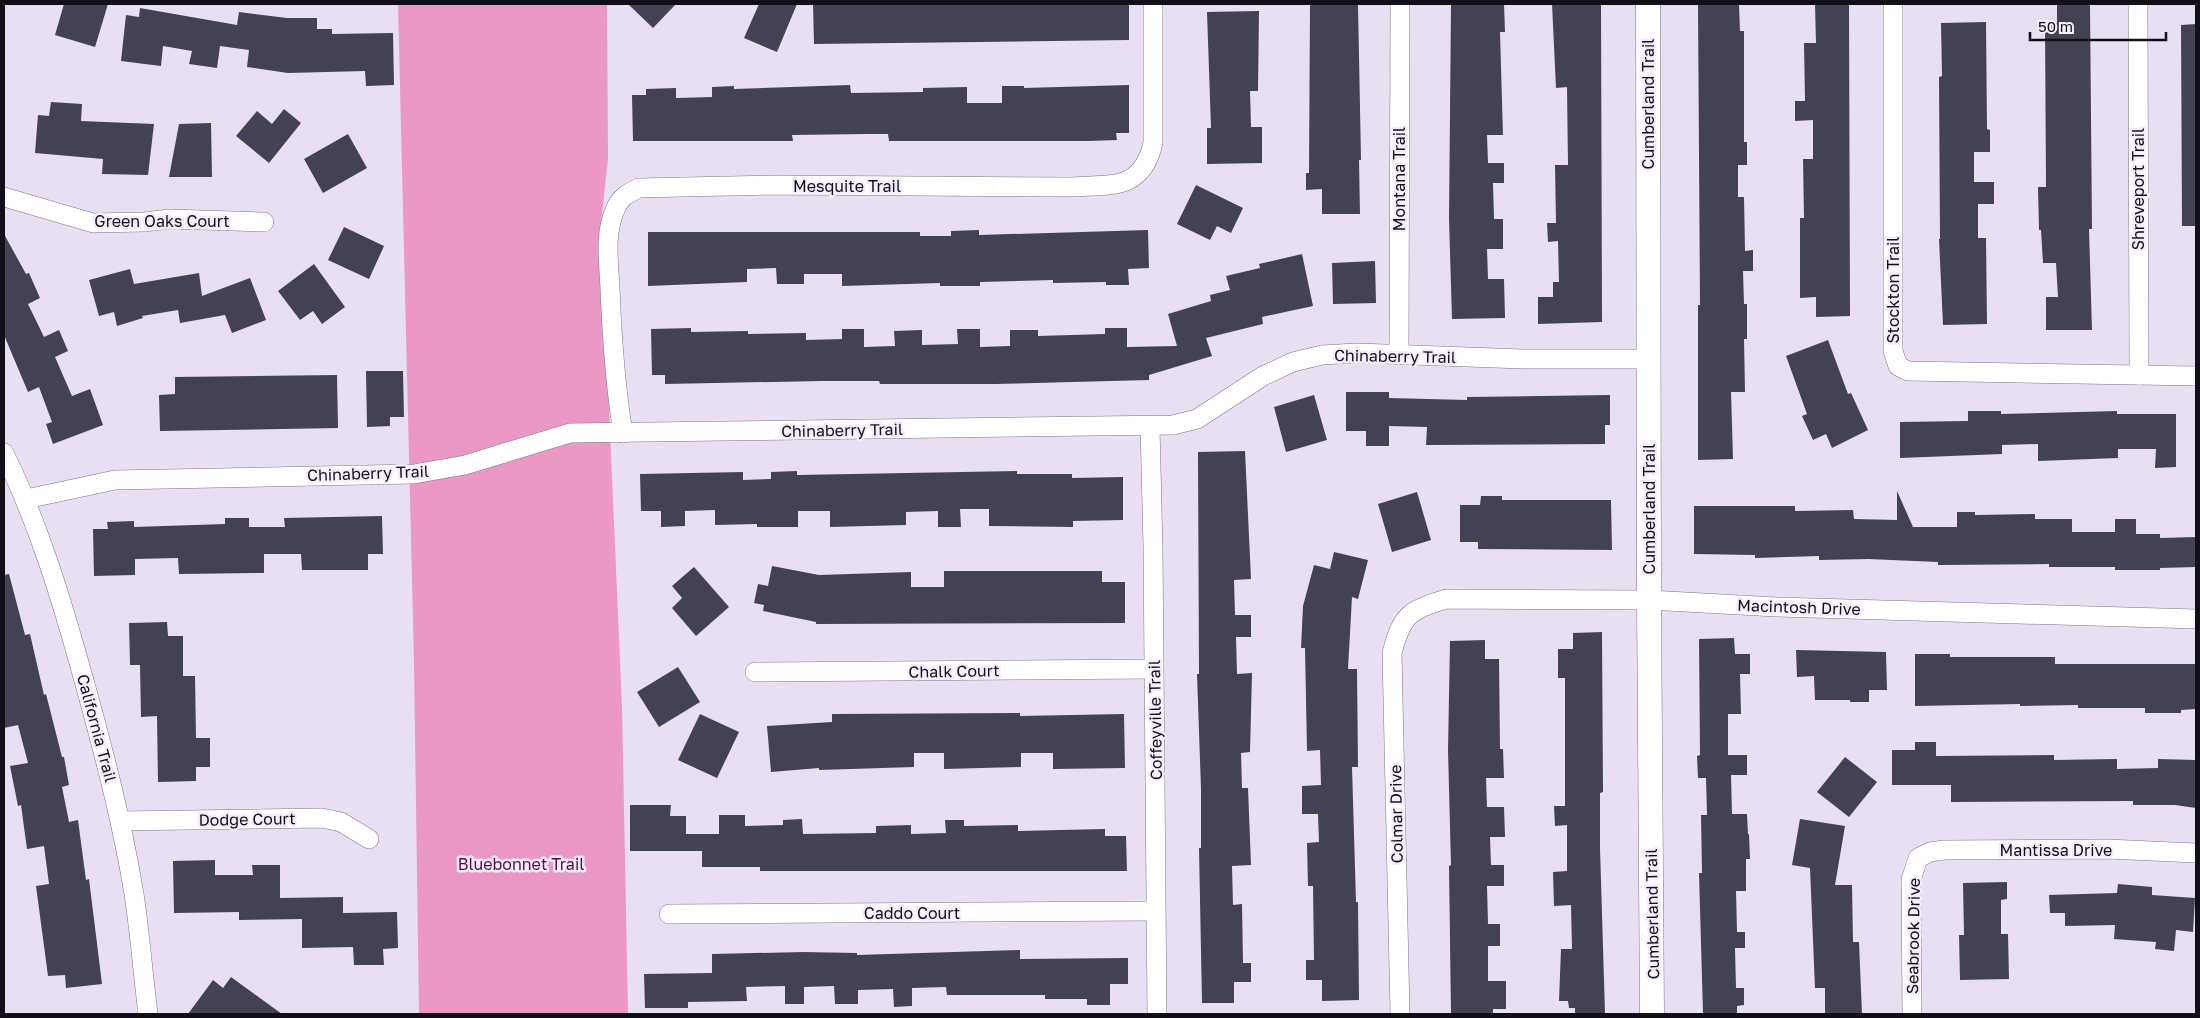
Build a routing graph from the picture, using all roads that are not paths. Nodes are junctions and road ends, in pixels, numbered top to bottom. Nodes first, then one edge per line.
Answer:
1 (1153, 4) edge
2 (1400, 4) edge
3 (1648, 4) edge
4 (1893, 4) edge
5 (2138, 4) edge
6 (4, 197) edge
7 (264, 222) dead end
8 (1399, 354) junction
9 (1649, 359) junction
10 (2139, 375) junction
11 (2196, 376) edge
12 (1150, 427) junction
13 (623, 433) junction
14 (4, 454) edge
15 (26, 499) junction
16 (1649, 600) junction
17 (1405, 617) joint
18 (2196, 619) edge
19 (1153, 669) junction
20 (755, 672) dead end
21 (121, 821) junction
22 (368, 839) dead end
23 (2196, 853) edge
24 (1918, 858) joint
25 (1155, 911) junction
26 (668, 914) dead end
27 (148, 1014) edge
28 (1157, 1014) edge
29 (1400, 1014) edge
30 (1652, 1014) edge
31 (1912, 1014) edge

1 - 13 street, Mesquite Trail
2 - 8 street, Montana Trail
3 - 9 street, Cumberland Trail
4 - 10 street, Stockton Trail
5 - 10 street, Shreveport Trail
6 - 7 street, Green Oaks Court
8 - 9 street, Chinaberry Trail
8 - 12 street, Chinaberry Trail
9 - 16 street, Cumberland Trail
10 - 11 street, Stockton Trail
12 - 13 street, Chinaberry Trail
12 - 19 street, Coffeyville Trail
13 - 15 street, Chinaberry Trail
14 - 15 street, California Trail
15 - 21 street, California Trail
16 - 17 street, Macintosh Drive
16 - 18 street, Macintosh Drive
16 - 30 street, Cumberland Trail
17 - 29 street, Colmar Drive
19 - 20 street, Chalk Court
19 - 25 street, Coffeyville Trail
21 - 22 street, Dodge Court
21 - 27 street, California Trail
23 - 24 street, Mantissa Drive
24 - 31 street, Seabrook Drive
25 - 26 street, Caddo Court
25 - 28 street, Coffeyville Trail

